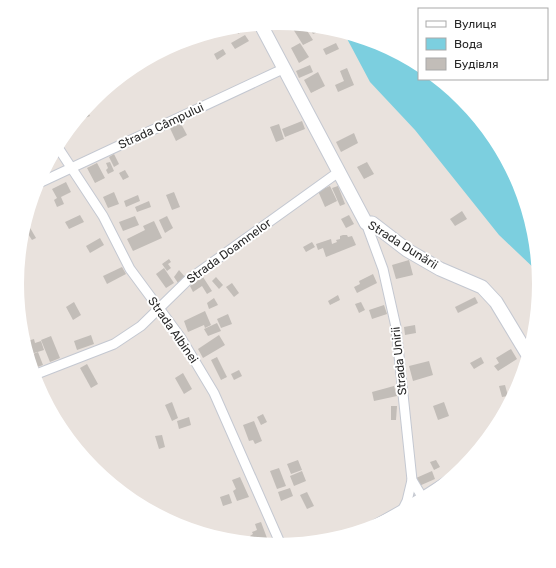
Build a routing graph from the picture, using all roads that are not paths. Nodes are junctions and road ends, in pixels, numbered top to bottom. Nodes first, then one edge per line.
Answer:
1 (264, 31) edge
2 (285, 68) junction
3 (61, 152) edge
4 (71, 168) junction
5 (340, 171) junction
6 (46, 180) edge
7 (366, 222) junction
8 (159, 309) junction
9 (524, 348) edge
10 (40, 373) edge
11 (412, 480) junction
12 (421, 494) edge
13 (406, 503) edge
14 (277, 538) edge

1 - 2 main road, Strada Dunării
2 - 4 street, Strada Câmpului
2 - 5 main road, Strada Dunării
3 - 4 street, Strada Albinei
4 - 6 street, Strada Câmpului
4 - 8 street, Strada Albinei
5 - 7 main road, Strada Dunării
5 - 8 street, Strada Doamnelor
7 - 9 main road, Strada Dunării
7 - 11 street, Strada Unirii
8 - 10 street, Strada Doamnelor
8 - 14 street, Strada Albinei
11 - 12 street, Strada Unirii
11 - 13 street

